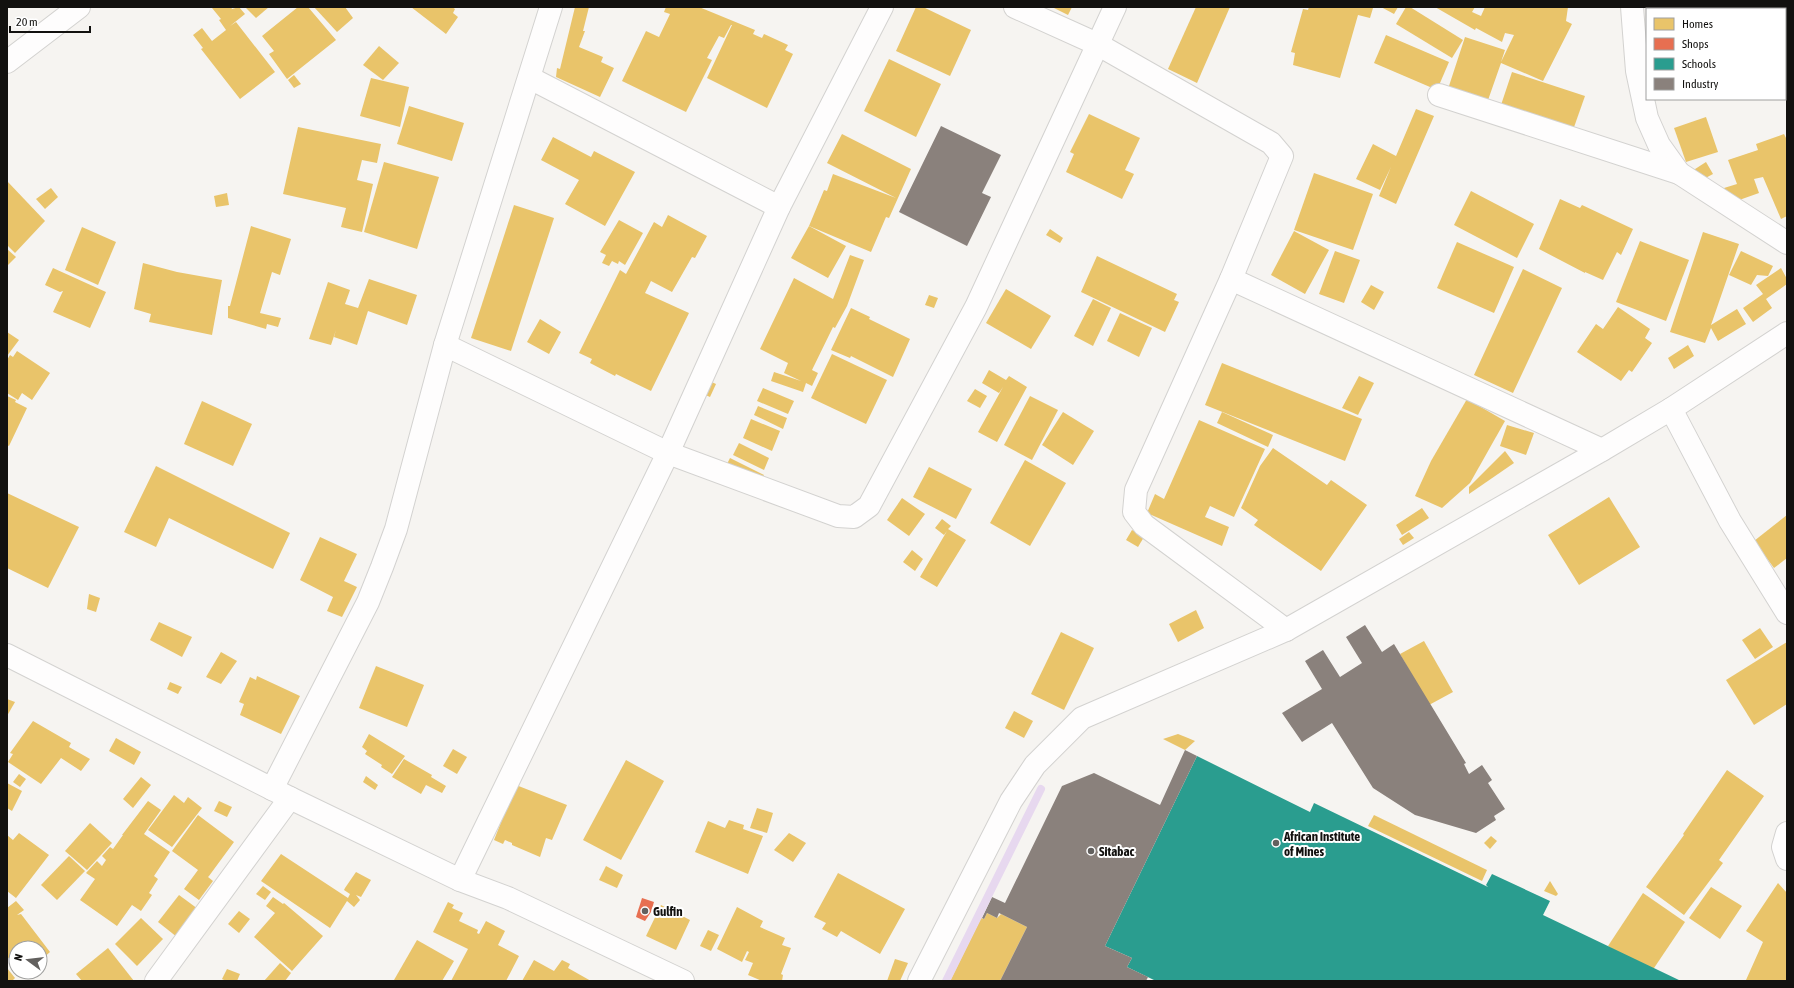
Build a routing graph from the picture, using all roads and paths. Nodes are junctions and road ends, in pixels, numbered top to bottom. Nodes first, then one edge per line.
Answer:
1 (79, 7) edge
2 (551, 7) edge
3 (882, 7) edge
4 (1015, 7) edge
5 (1115, 7) edge
6 (1632, 7) edge
7 (1097, 44) junction
8 (7, 62) edge
9 (530, 78) junction
10 (1439, 95) dead end
11 (1679, 173) junction
12 (780, 207) junction
13 (1787, 243) edge
14 (1231, 279) junction
15 (1787, 333) edge
16 (445, 345) junction
17 (1671, 409) junction
18 (1602, 450) junction
19 (668, 453) junction
20 (1787, 613) edge
21 (1286, 630) junction
22 (7, 655) edge
23 (281, 793) junction
24 (1787, 833) edge
25 (1787, 859) edge
26 (460, 880) junction
27 (156, 981) edge
28 (683, 981) edge
29 (919, 981) edge

1 - 8 street
2 - 9 street
3 - 12 street
4 - 7 street
5 - 7 street
6 - 11 street
7 - 14 street
7 - 19 street
9 - 12 street
9 - 16 street
10 - 11 street
11 - 13 street
12 - 19 street
14 - 18 street
14 - 21 street
15 - 17 street
16 - 19 street
16 - 23 street
17 - 18 street
17 - 20 street
18 - 21 street
19 - 26 street
21 - 29 street
22 - 23 street
23 - 26 street
23 - 27 street
24 - 25 street
26 - 28 street

